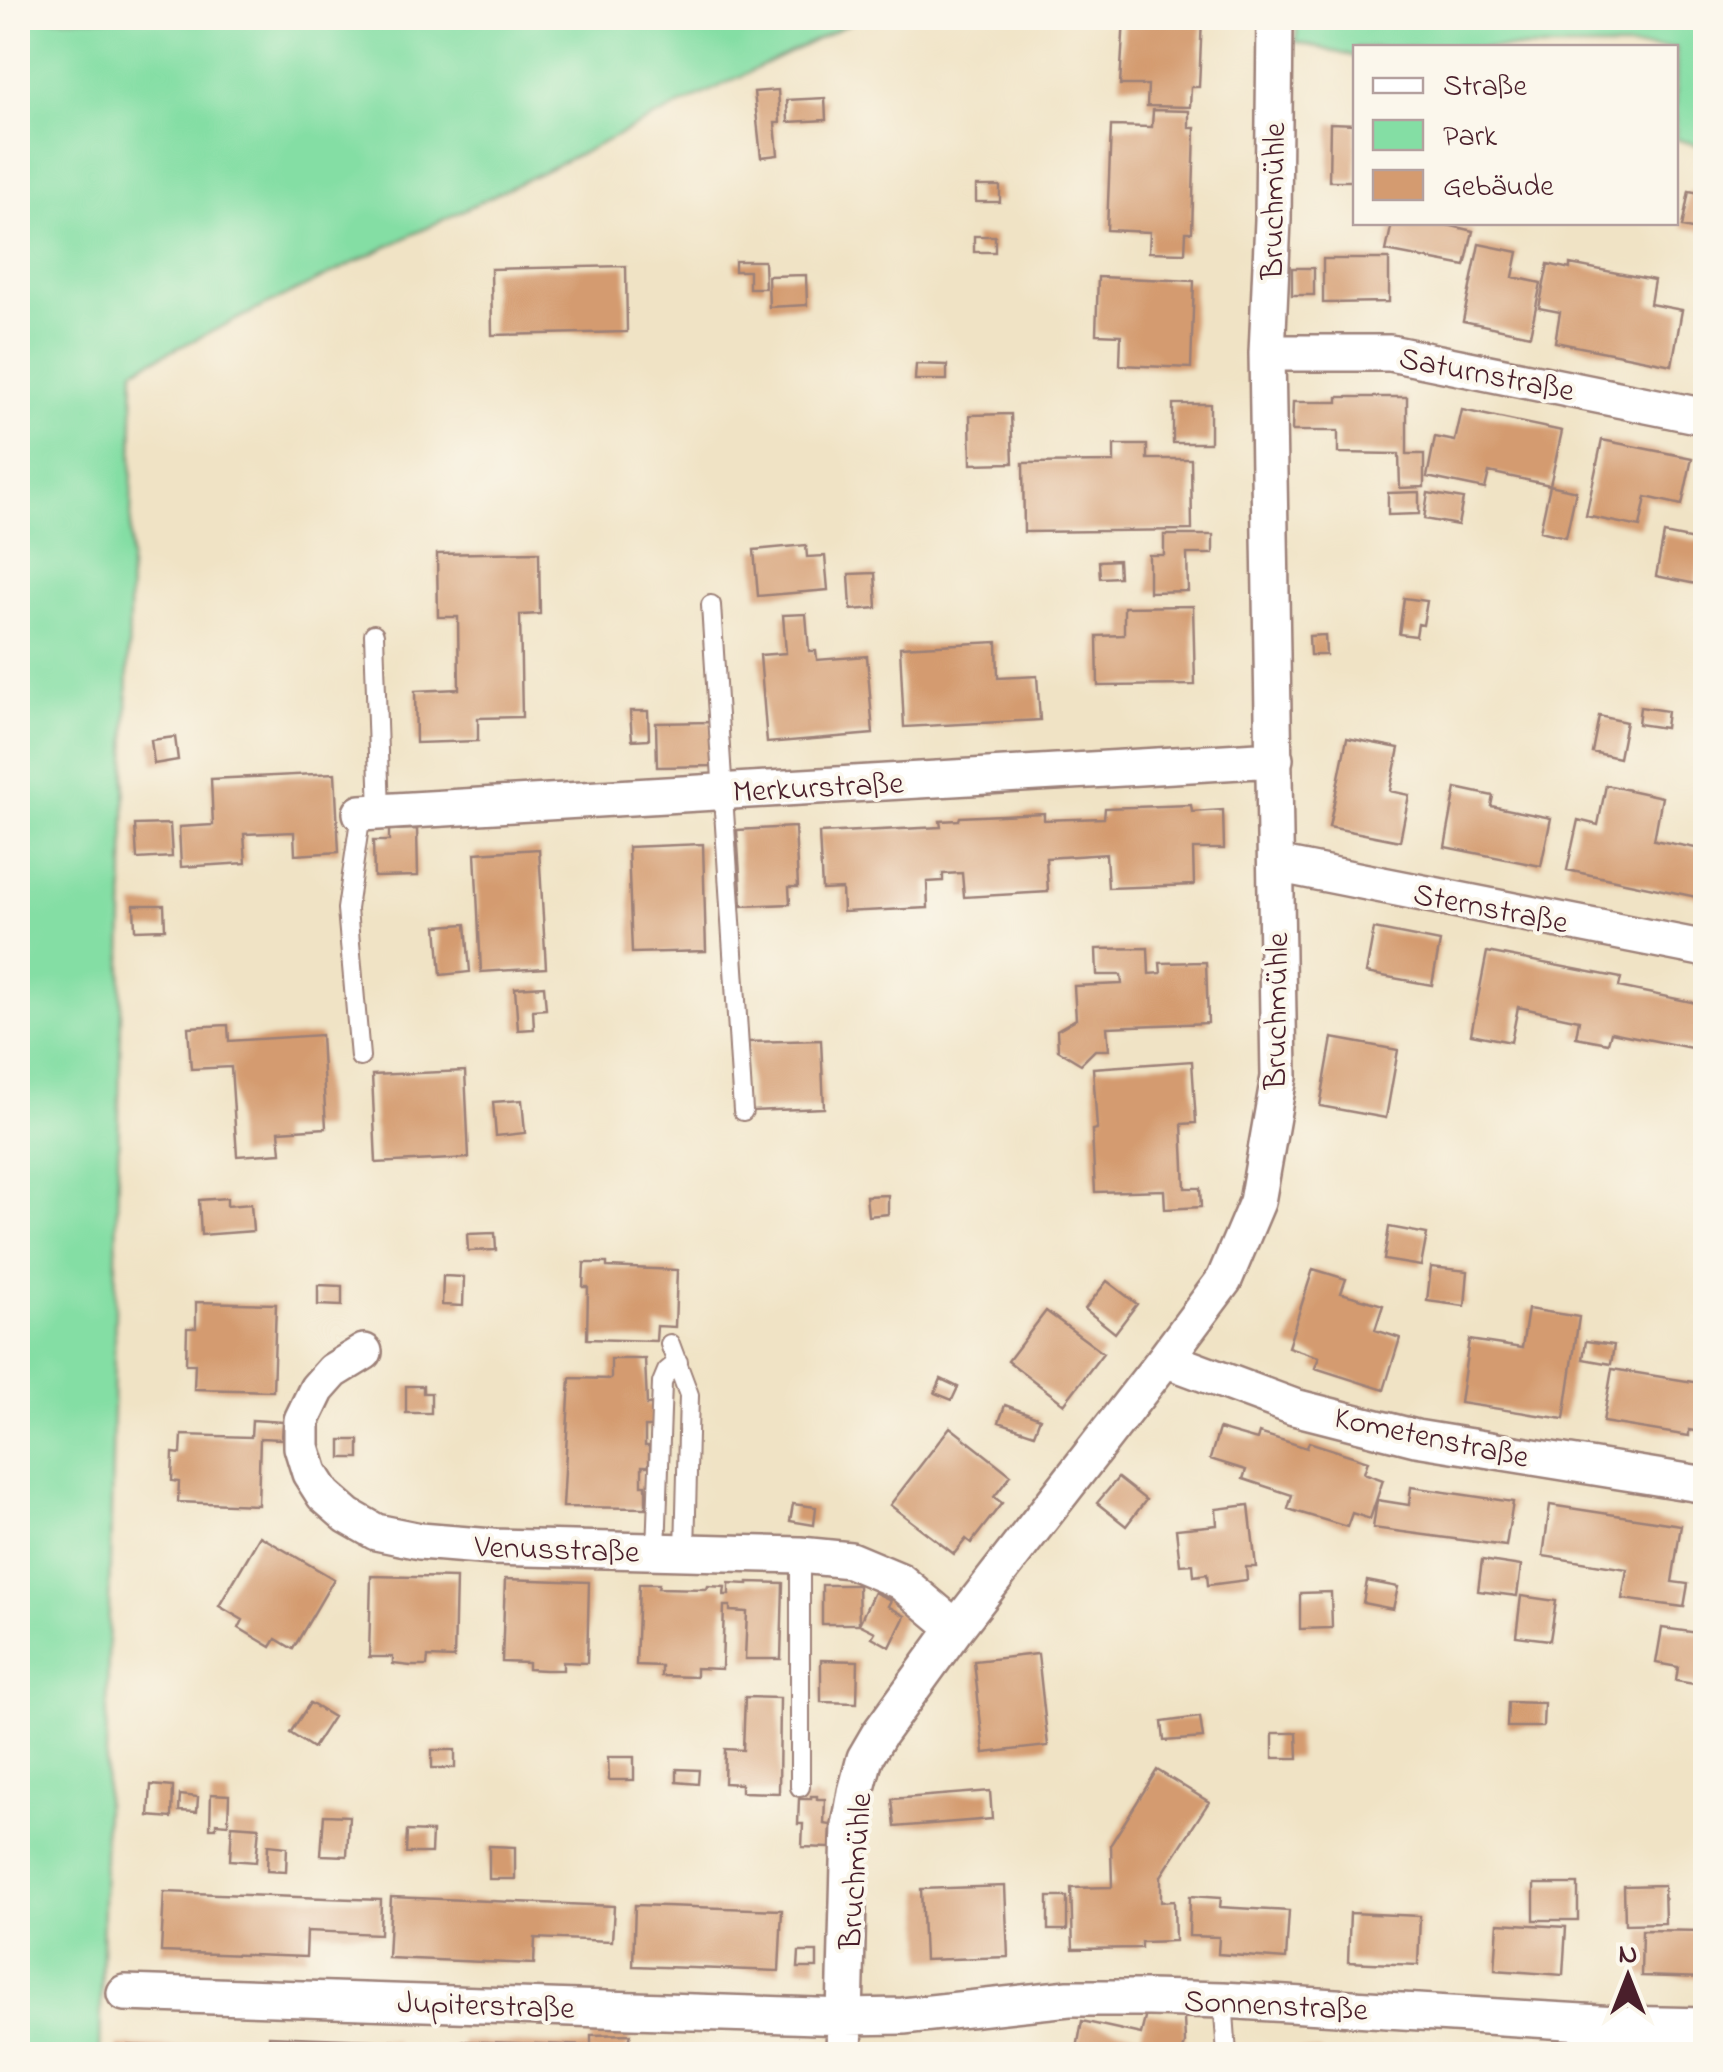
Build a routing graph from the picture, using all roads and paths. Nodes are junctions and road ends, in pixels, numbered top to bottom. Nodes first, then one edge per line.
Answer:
1 (1274, 18) edge
2 (1266, 354) junction
3 (1706, 417) edge
4 (711, 604) dead end
5 (374, 634) dead end
6 (1274, 759) junction
7 (724, 792) junction
8 (371, 812) junction
9 (1276, 864) junction
10 (1706, 949) edge
11 (360, 1056) dead end
12 (743, 1111) dead end
13 (670, 1344) dead end
14 (364, 1352) dead end
15 (1166, 1360) junction
16 (672, 1366) junction
17 (647, 1371) dead end
18 (1706, 1485) edge
19 (670, 1551) junction
20 (800, 1555) junction
21 (956, 1628) junction
22 (800, 1788) dead end
23 (125, 1992) dead end
24 (1223, 2000) junction
25 (846, 2017) junction
26 (1706, 2026) edge
27 (844, 2054) edge
28 (1227, 2054) edge

1 - 2 street, Bruchmühle
2 - 3 street, Saturnstraße
2 - 6 street, Bruchmühle
4 - 7 lane
5 - 8 lane
6 - 7 street, Merkurstraße
6 - 9 street, Bruchmühle
7 - 8 street, Merkurstraße
7 - 12 lane
8 - 11 lane
9 - 10 street, Sternstraße
9 - 15 street, Bruchmühle
13 - 16 lane
14 - 19 street, Venusstraße
15 - 18 street, Kometenstraße
15 - 21 street, Bruchmühle
16 - 17 lane
16 - 19 lane
16 - 19 lane
19 - 20 street, Venusstraße
20 - 21 street, Venusstraße
20 - 22 lane
21 - 25 street, Bruchmühle
23 - 25 street, Jupiterstraße
24 - 25 street, Sonnenstraße
24 - 26 street, Sonnenstraße
24 - 28 lane
25 - 27 street, Bruchmühle

